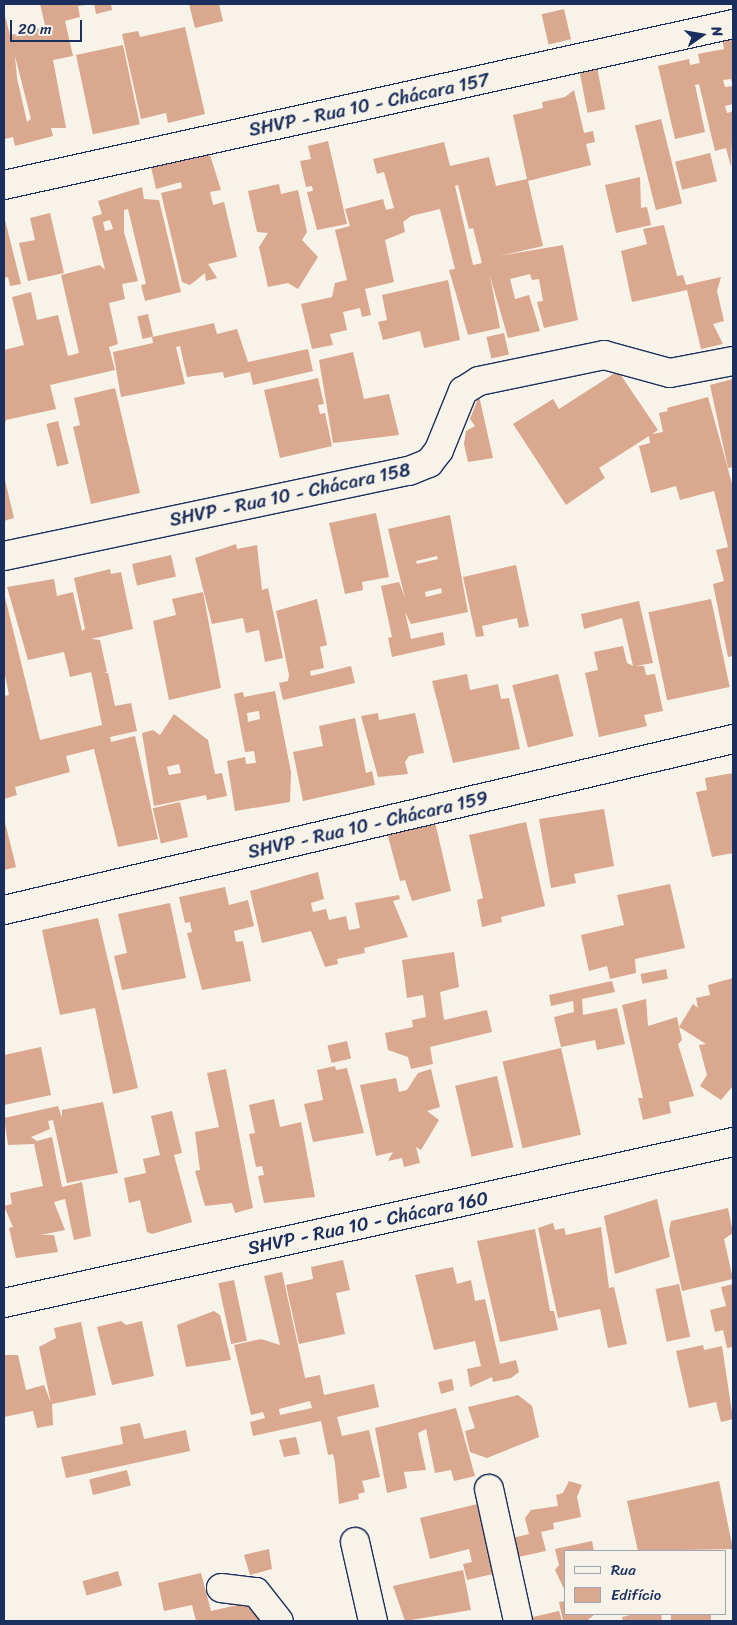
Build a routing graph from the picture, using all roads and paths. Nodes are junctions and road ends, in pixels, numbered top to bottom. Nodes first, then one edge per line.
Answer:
1 (733, 24) edge
2 (4, 185) edge
3 (733, 361) edge
4 (4, 556) edge
5 (733, 739) edge
6 (4, 910) edge
7 (733, 1142) edge
8 (4, 1303) edge
9 (490, 1489) dead end
10 (355, 1542) dead end
11 (221, 1588) dead end
12 (279, 1621) edge
13 (373, 1621) edge
14 (518, 1621) edge

1 - 2 street, SHVP - Rua 10 - Chácara 157
3 - 4 street, SHVP - Rua 10 - Chácara 158
5 - 6 street, SHVP - Rua 10 - Chácara 159
7 - 8 street, SHVP - Rua 10 - Chácara 160
9 - 14 street
10 - 13 street
11 - 12 street

